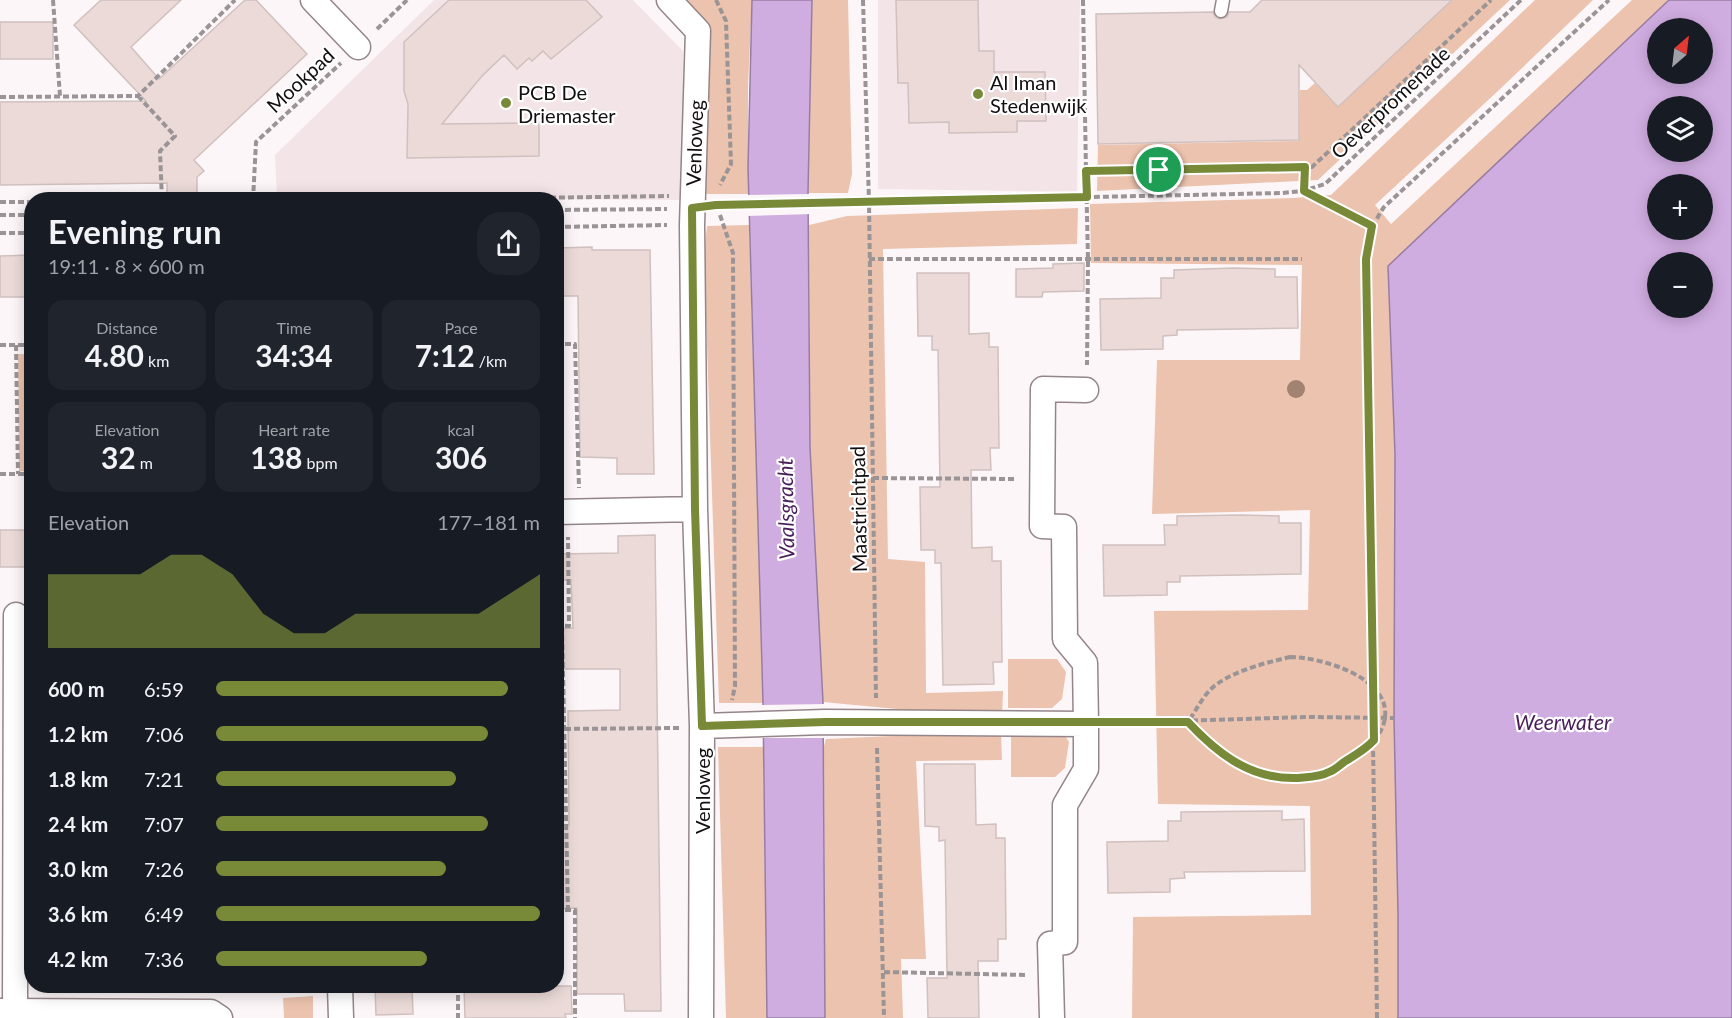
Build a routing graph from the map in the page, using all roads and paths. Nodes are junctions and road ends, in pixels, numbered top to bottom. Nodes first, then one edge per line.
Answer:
1 (53, 0) edge
2 (235, 0) edge
3 (313, 0) edge
4 (406, 0) edge
5 (669, 0) edge
6 (716, 0) edge
7 (863, 0) edge
8 (1083, 0) edge
9 (1491, 0) edge
10 (1521, 0) edge
11 (1609, 0) edge
12 (358, 47) junction
13 (60, 96) junction
14 (138, 96) junction
15 (0, 97) edge
16 (1305, 167) junction
17 (1086, 171) junction
18 (1304, 191) junction
19 (162, 192) edge
20 (253, 192) edge
21 (1087, 197) junction
22 (0, 202) edge
23 (24, 202) edge
24 (868, 202) junction
25 (716, 205) junction
26 (564, 206) edge
27 (564, 210) edge
28 (692, 210) junction
29 (0, 215) edge
30 (24, 215) edge
31 (564, 225) edge
32 (1372, 226) junction
33 (0, 233) edge
34 (24, 233) edge
35 (869, 259) junction
36 (1088, 259) junction
37 (1302, 259) dead end
38 (564, 344) edge
39 (0, 345) edge
40 (16, 345) junction
41 (24, 345) edge
42 (1086, 390) joint
43 (0, 474) edge
44 (18, 474) junction
45 (24, 474) edge
46 (873, 478) junction
47 (1042, 479) junction
48 (564, 509) edge
49 (695, 509) junction
50 (564, 512) edge
51 (564, 540) edge
52 (16, 615) edge
53 (564, 625) edge
54 (1371, 687) junction
55 (564, 694) edge
56 (1372, 718) junction
57 (1385, 718) junction
58 (1394, 718) dead end
59 (877, 722) junction
60 (1188, 722) junction
61 (1086, 724) junction
62 (714, 725) junction
63 (565, 729) junction
64 (1374, 740) junction
65 (564, 807) joint
66 (564, 910) edge
67 (568, 910) junction
68 (884, 972) junction
69 (1052, 975) junction
70 (340, 993) edge
71 (458, 993) edge
72 (8, 1010) edge
73 (220, 1018) edge
74 (341, 1018) edge
75 (458, 1018) edge
76 (575, 1018) edge
77 (701, 1018) edge
78 (884, 1018) edge
79 (1052, 1018) edge
80 (1377, 1018) edge

1 - 13 path
2 - 14 path
3 - 12 street
4 - 12 path, Mookpad
5 - 28 street, Venloweg
6 - 25 path
7 - 24 path, Maastrichtpad
8 - 17 path
9 - 16 path
10 - 18 path, Oeverpromenade
11 - 32 path
12 - 20 path, Mookpad
13 - 14 path
13 - 15 path
14 - 19 path
16 - 17 path
16 - 18 path
17 - 21 path
18 - 21 path, Oeverpromenade
18 - 32 path
21 - 24 path, Oeverpromenade
21 - 36 path
22 - 23 path
24 - 25 path, Oeverpromenade
24 - 35 path, Maastrichtpad
25 - 28 path, Oeverpromenade
25 - 62 path
26 - 28 path
27 - 28 path
28 - 31 path
28 - 49 street, Venloweg
29 - 30 path
32 - 54 path
33 - 34 path
35 - 36 path
35 - 46 path, Maastrichtpad
36 - 37 path
36 - 42 path
38 - 48 path
39 - 40 path
40 - 41 path
40 - 44 path
42 - 47 street
43 - 44 path
44 - 45 path
46 - 47 path
46 - 59 path, Maastrichtpad
47 - 61 street
49 - 50 street
49 - 62 street, Venloweg
51 - 53 path
52 - 72 street
54 - 56 path
54 - 57 path
54 - 60 path
55 - 63 path
56 - 57 path
56 - 60 path
56 - 64 path
57 - 58 path
57 - 64 path
59 - 61 street
59 - 62 street
59 - 68 path, Maastrichtpad
60 - 61 path
60 - 64 path
61 - 69 street
62 - 63 path
62 - 77 street, Venloweg
63 - 65 path
64 - 80 path
65 - 67 path
66 - 67 path
67 - 76 path
68 - 69 path
68 - 78 path, Maastrichtpad
69 - 79 street
70 - 74 street
71 - 75 path
72 - 73 street

